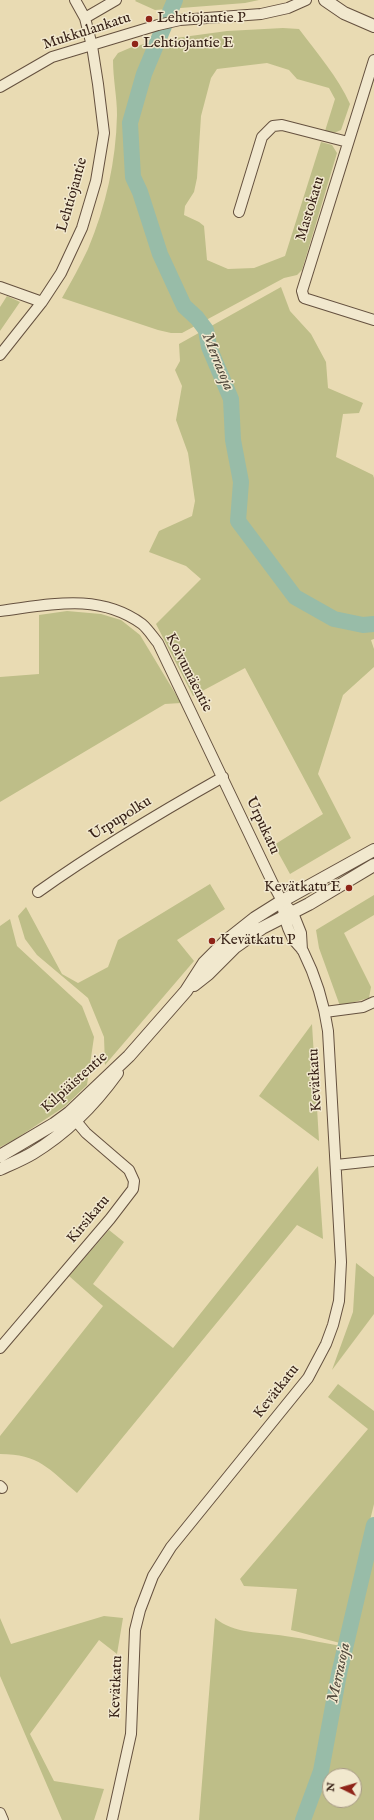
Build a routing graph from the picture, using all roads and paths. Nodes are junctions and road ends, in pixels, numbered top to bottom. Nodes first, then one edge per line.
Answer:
1 (74, 0) edge
2 (116, 0) edge
3 (306, 0) edge
4 (325, 0) edge
5 (85, 18) junction
6 (374, 26) edge
7 (92, 46) junction
8 (374, 60) edge
9 (0, 87) edge
10 (348, 142) junction
11 (239, 212) dead end
12 (0, 288) edge
13 (42, 302) junction
14 (374, 320) edge
15 (0, 355) edge
16 (0, 611) edge
17 (216, 763) joint
18 (222, 777) junction
19 (374, 850) edge
20 (374, 865) edge
21 (38, 892) dead end
22 (282, 901) junction
23 (288, 915) junction
24 (186, 991) junction
25 (374, 1002) edge
26 (325, 1012) junction
27 (72, 1117) junction
28 (0, 1156) edge
29 (374, 1161) edge
30 (336, 1165) junction
31 (0, 1169) edge
32 (0, 1348) edge
33 (0, 1813) edge
34 (3, 1820) edge
35 (112, 1820) edge

1 - 5 street, Lehtiojantie
2 - 5 street
3 - 7 street, Mukkulankatu
4 - 6 street
5 - 7 street, Lehtiojantie
7 - 9 street, Mukkulankatu
7 - 13 street, Lehtiojantie
8 - 10 street, Mastokatu
10 - 11 street
10 - 14 street, Mastokatu
12 - 13 street
13 - 15 street, Lehtiojantie
16 - 17 street, Koivumäentie
17 - 18 street, Urpukatu
18 - 21 street, Urpupolku
18 - 22 street, Urpukatu
19 - 22 street, Kilpiäistentie
20 - 23 street, Kilpiäistentie
22 - 23 street, Kevätkatu
22 - 24 street, Kilpiäistentie
23 - 24 street, Kilpiäistentie
23 - 26 street, Kevätkatu
24 - 27 street, Kilpiäistentie
25 - 26 street
26 - 30 street, Kevätkatu
27 - 28 street, Kilpiäistentie
27 - 31 street, Kilpiäistentie
27 - 32 street, Kirsikatu
29 - 30 street
30 - 35 street, Kevätkatu
33 - 34 street

